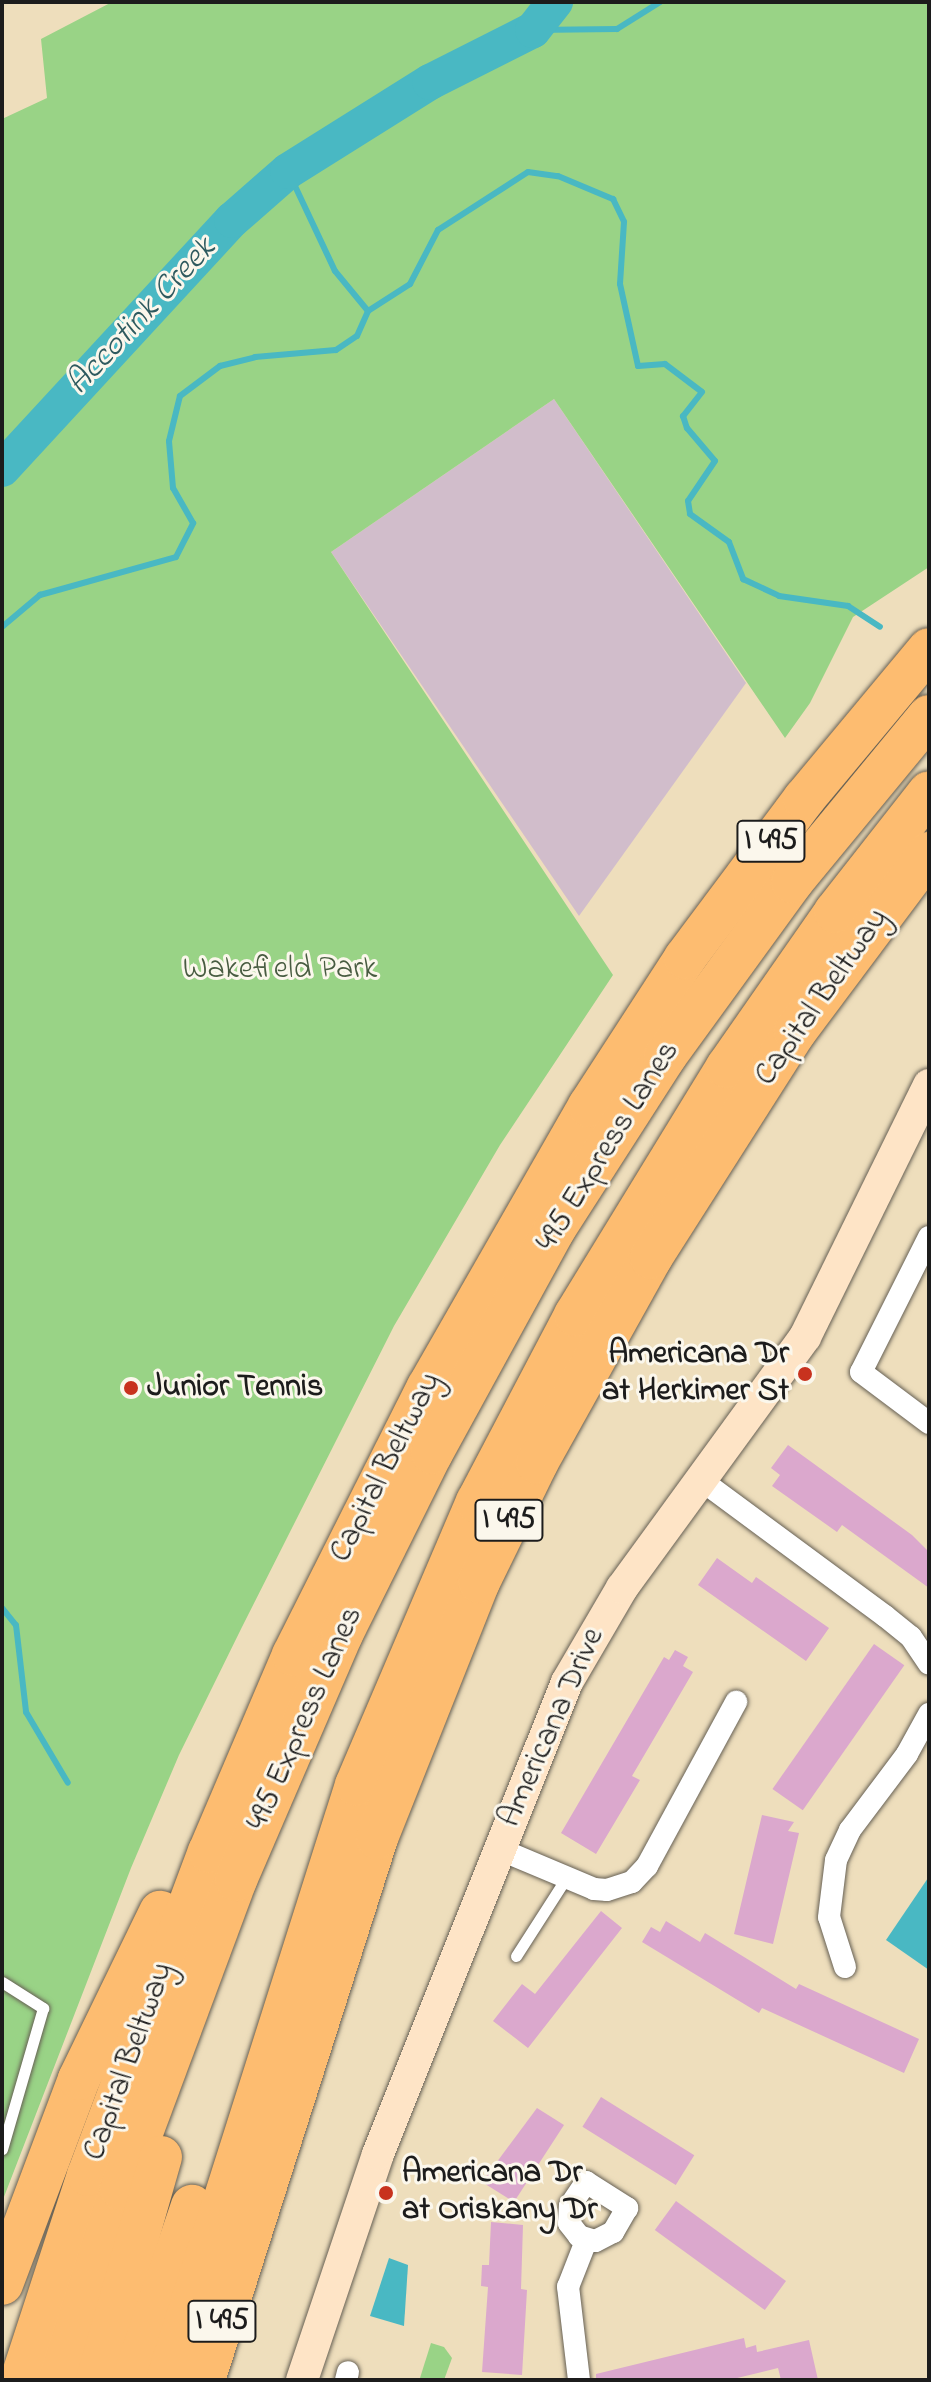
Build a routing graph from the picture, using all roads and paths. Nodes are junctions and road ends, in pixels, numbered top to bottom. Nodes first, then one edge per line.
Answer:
1 (929, 649) edge
2 (929, 716) edge
3 (929, 792) edge
4 (929, 853) edge
5 (929, 1085) edge
6 (929, 1237) edge
7 (929, 1423) edge
8 (701, 1480) junction
9 (342, 1634) junction
10 (293, 1655) junction
11 (927, 1658) edge
12 (404, 1665) junction
13 (736, 1702) dead end
14 (929, 1715) edge
15 (499, 1849) junction
16 (566, 1878) junction
17 (516, 1956) dead end
18 (845, 1967) dead end
19 (2, 1982) edge
20 (2, 2149) edge
21 (586, 2241) dead end
22 (2, 2284) edge
23 (21, 2380) edge
24 (60, 2380) edge
25 (97, 2380) edge
26 (133, 2380) edge
27 (167, 2380) edge
28 (204, 2380) edge
29 (302, 2380) edge
30 (579, 2380) edge

1 - 10 highway, Capital Beltway / I 495
2 - 9 highway, 495 Express Lanes / I 495
3 - 12 highway, 495 Express Lanes / I 495
4 - 28 highway, Capital Beltway / I 495
5 - 8 street, Americana Drive
6 - 7 street
8 - 11 street
8 - 15 street, Americana Drive
9 - 24 highway, 495 Express Lanes / I 495
9 - 25 highway
10 - 22 highway
10 - 23 highway, Capital Beltway / I 495
12 - 26 highway
12 - 27 highway, 495 Express Lanes / I 495
13 - 16 street
14 - 18 street
15 - 16 street
15 - 29 street, Americana Drive
16 - 17 lane
19 - 20 lane
21 - 30 street

